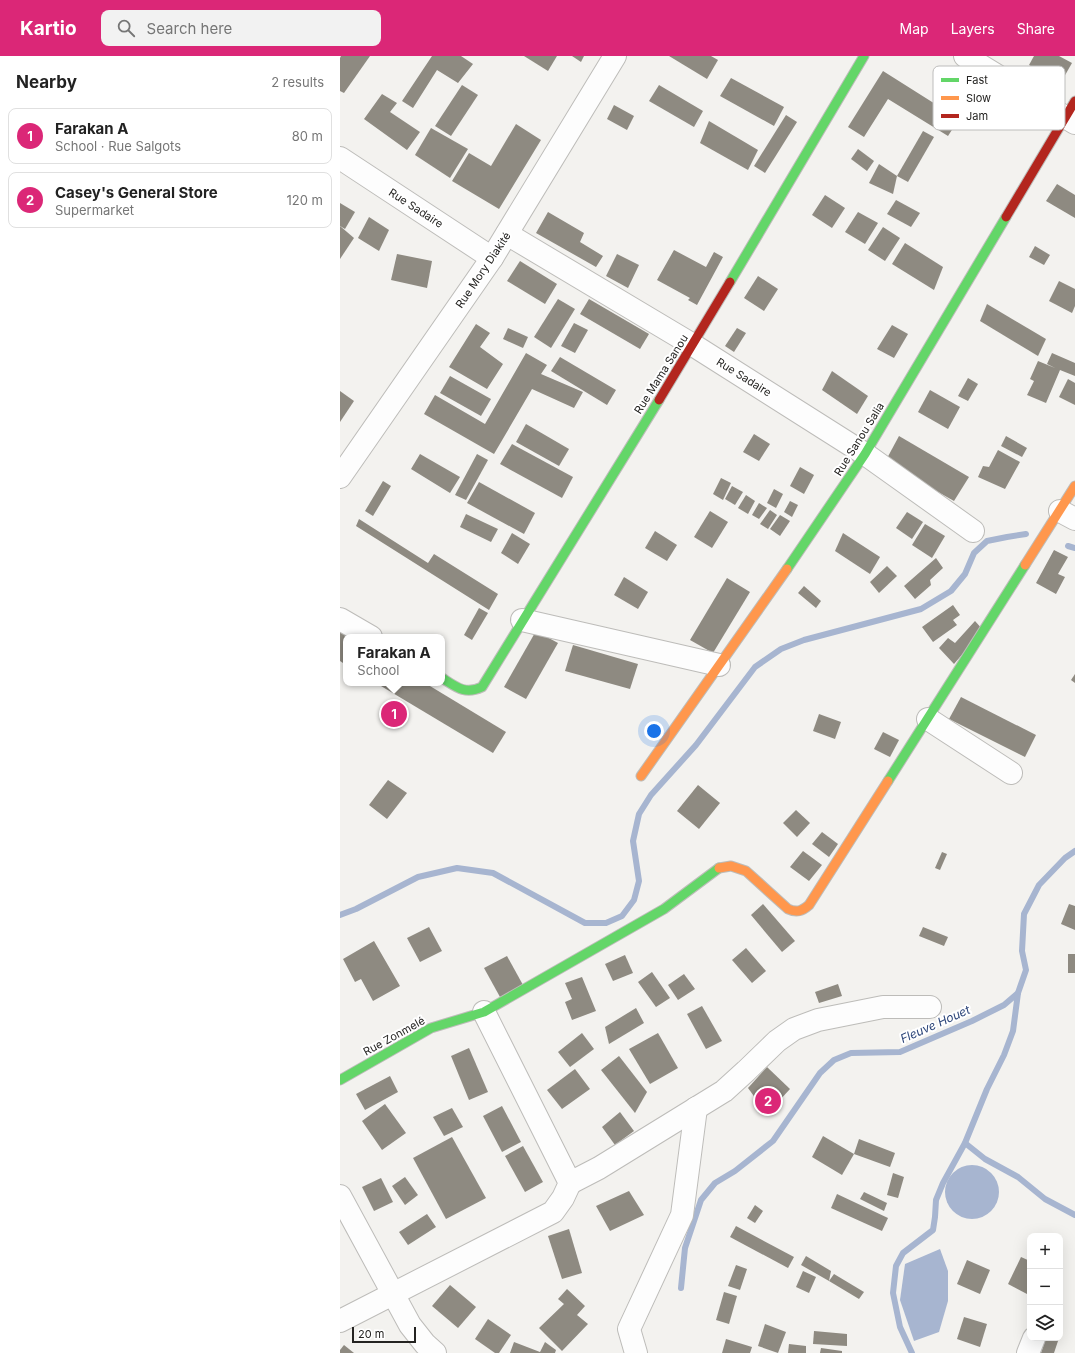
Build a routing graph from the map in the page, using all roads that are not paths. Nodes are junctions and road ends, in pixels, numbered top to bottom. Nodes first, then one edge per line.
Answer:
1 (615, 56) edge
2 (864, 56) edge
3 (965, 56) edge
4 (983, 66) edge
5 (1072, 114) edge
6 (1065, 125) edge
7 (1062, 130) edge
8 (340, 158) edge
9 (507, 234) junction
10 (492, 258) junction
11 (693, 345) junction
12 (865, 454) junction
13 (340, 477) edge
14 (1075, 486) edge
15 (1067, 515) edge
16 (973, 531) dead end
17 (340, 619) edge
18 (522, 620) junction
19 (366, 634) edge
20 (719, 665) junction
21 (445, 680) edge
22 (928, 719) junction
23 (1011, 772) dead end
24 (641, 776) dead end
25 (930, 1007) dead end
26 (484, 1012) junction
27 (340, 1080) edge
28 (696, 1108) junction
29 (570, 1183) junction
30 (340, 1196) edge
31 (393, 1294) junction
32 (340, 1322) edge
33 (1033, 1341) edge
34 (435, 1353) edge
35 (636, 1353) edge
36 (1028, 1353) edge

1 - 9 street, Rue Mory Diakité
2 - 11 street, Rue Mama Sanou
3 - 4 street
5 - 6 street, Rue Sanou Salia
7 - 12 street, Rue Sanou Salia
8 - 10 street, Rue Sadaire
9 - 10 street, Rue Mory Diakité
9 - 11 street, Rue Sadaire
10 - 13 street, Rue Mory Diakité
11 - 12 street, Rue Sadaire
11 - 18 street, Rue Mama Sanou
12 - 16 street, Rue Sadaire
12 - 20 street, Rue Sanou Salia
14 - 15 street
15 - 22 street
17 - 19 street
18 - 20 street
18 - 21 street, Rue Mama Sanou
20 - 24 street, Rue Sanou Salia
22 - 23 street
22 - 26 street, Rue Zonmelé
25 - 28 street
26 - 27 street, Rue Zonmelé
26 - 29 street
28 - 29 street
28 - 35 street
29 - 31 street
30 - 31 street
31 - 32 street
31 - 34 street
33 - 36 street

